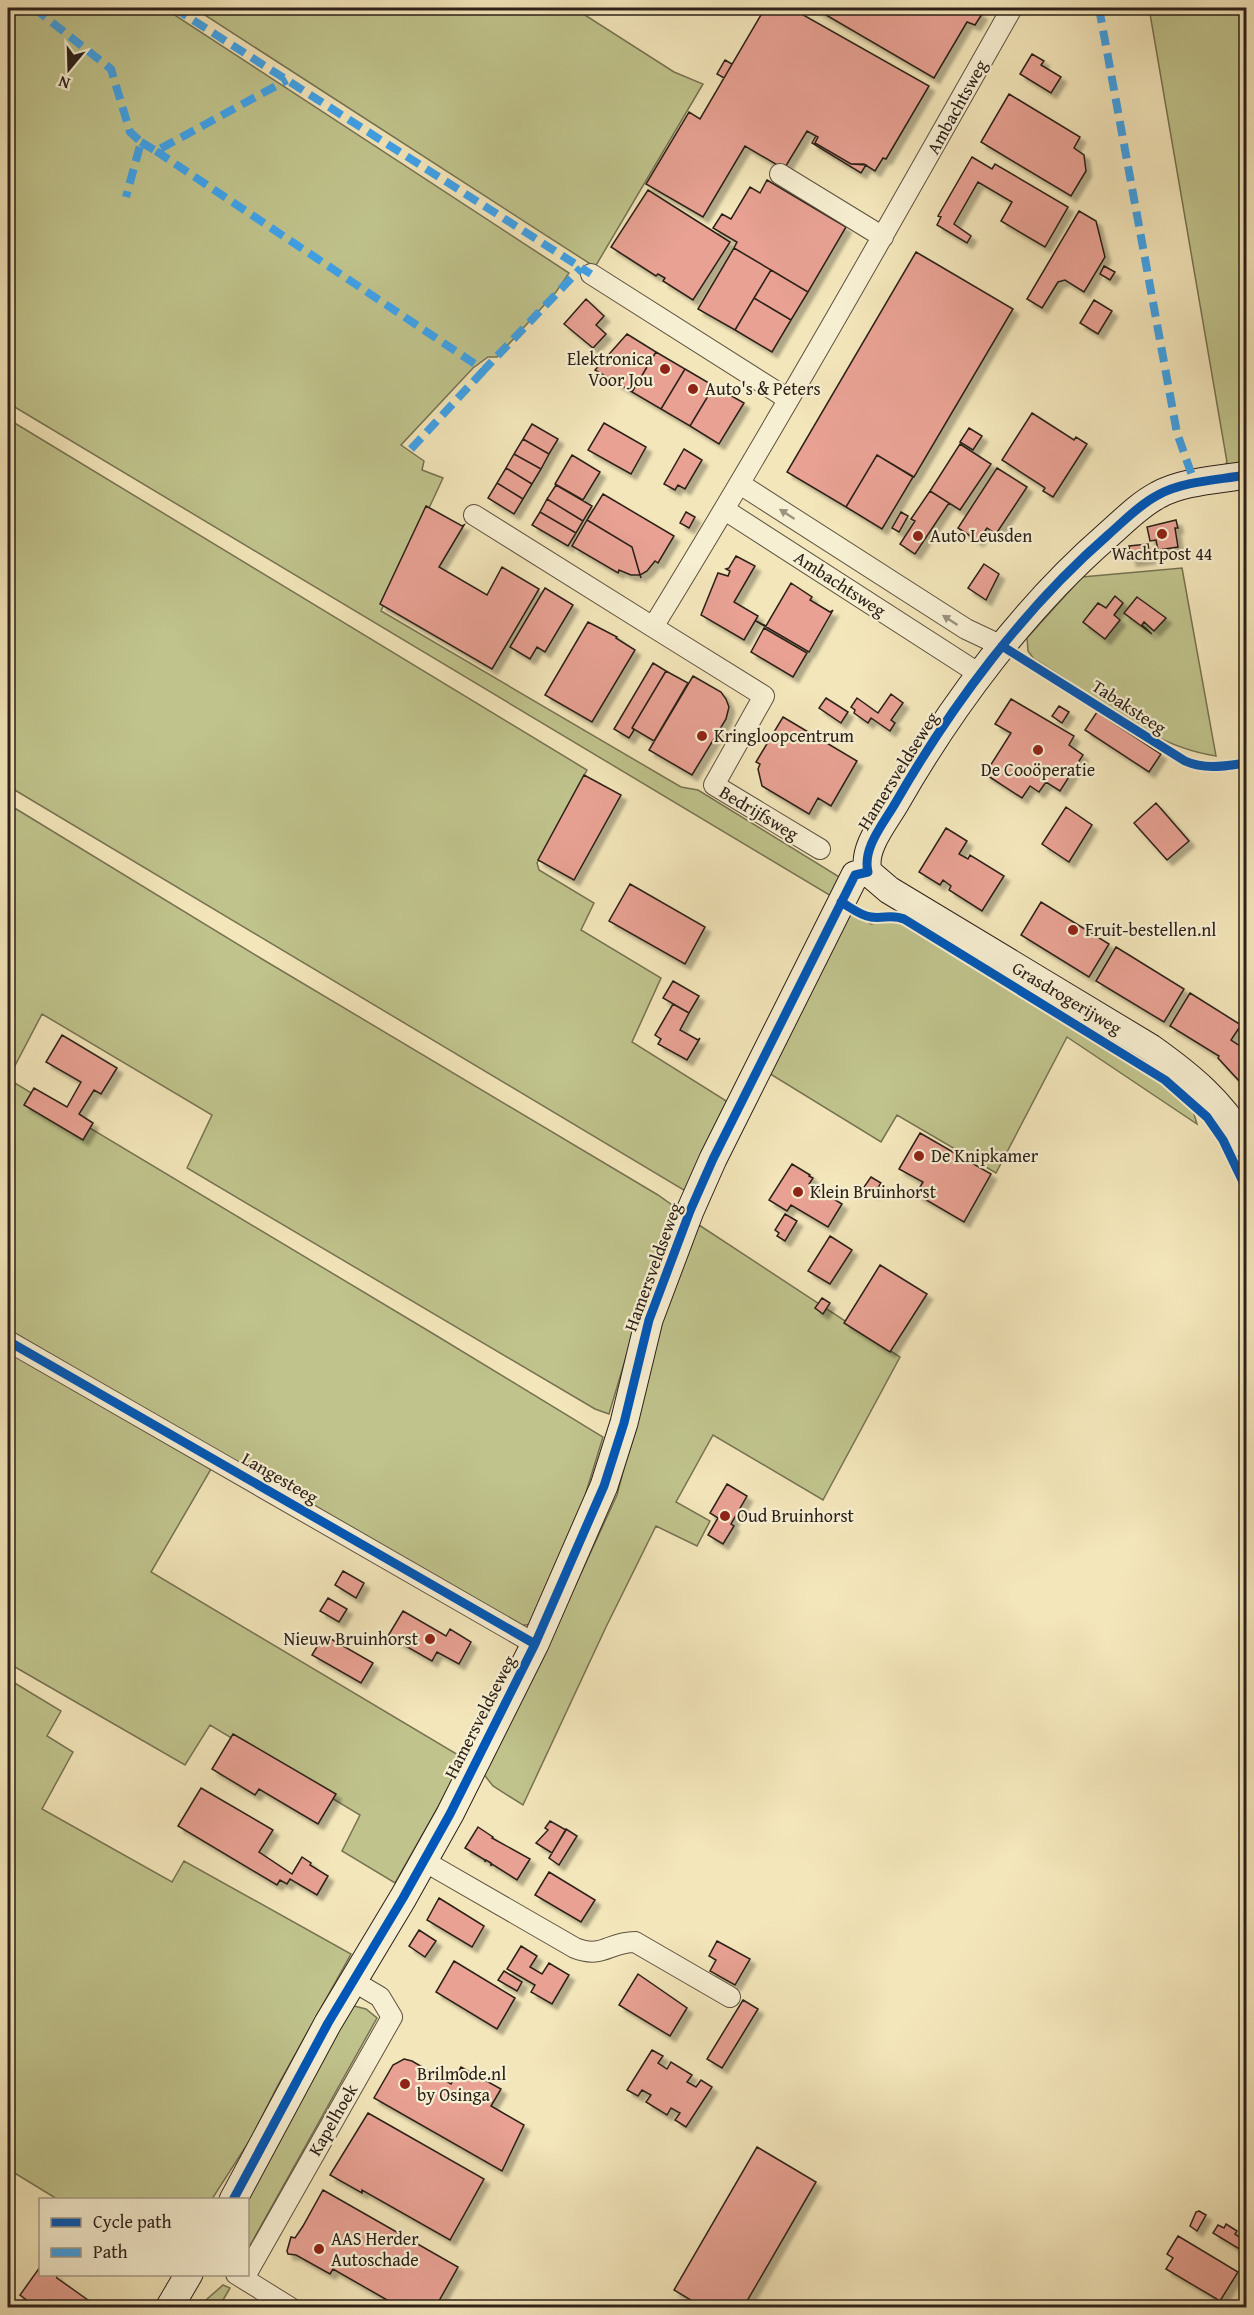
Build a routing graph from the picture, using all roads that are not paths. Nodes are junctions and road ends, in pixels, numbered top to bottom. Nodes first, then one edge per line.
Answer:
1 (1012, 8) edge
2 (780, 174) dead end
3 (883, 237) junction
4 (591, 274) dead end
5 (788, 399) junction
6 (1246, 475) edge
7 (740, 484) junction
8 (725, 510) junction
9 (474, 515) dead end
10 (653, 627) junction
11 (1002, 646) junction
12 (981, 675) junction
13 (820, 849) dead end
14 (868, 872) junction
15 (1246, 1145) edge
16 (8, 1341) edge
17 (535, 1644) junction
18 (424, 1861) junction
19 (353, 1981) junction
20 (730, 1997) dead end
21 (234, 2198) edge
22 (249, 2265) edge
23 (188, 2276) edge
24 (244, 2276) edge
25 (169, 2307) edge
26 (291, 2307) edge

1 - 3 street, Ambachtsweg
2 - 3 street
3 - 5 street, Ambachtsweg
4 - 5 street
5 - 7 street, Ambachtsweg
6 - 11 street, Hamersveldseweg
7 - 8 street, Ambachtsweg
11 -> 7 street, Ambachtsweg
8 - 10 street
8 - 12 street, Ambachtsweg
9 - 10 street, Bedrijfsweg
10 - 13 street, Bedrijfsweg
11 - 12 street, Hamersveldseweg
12 - 14 street, Hamersveldseweg
14 - 15 street, Grasdrogerijweg
14 - 17 street, Hamersveldseweg
16 - 17 street, Langesteeg
17 - 18 street, Hamersveldseweg
18 - 19 street, Hamersveldseweg
18 - 20 street
19 - 21 street, Hamersveldseweg
19 - 22 street, Kapelhoek
23 - 25 street
24 - 26 street

